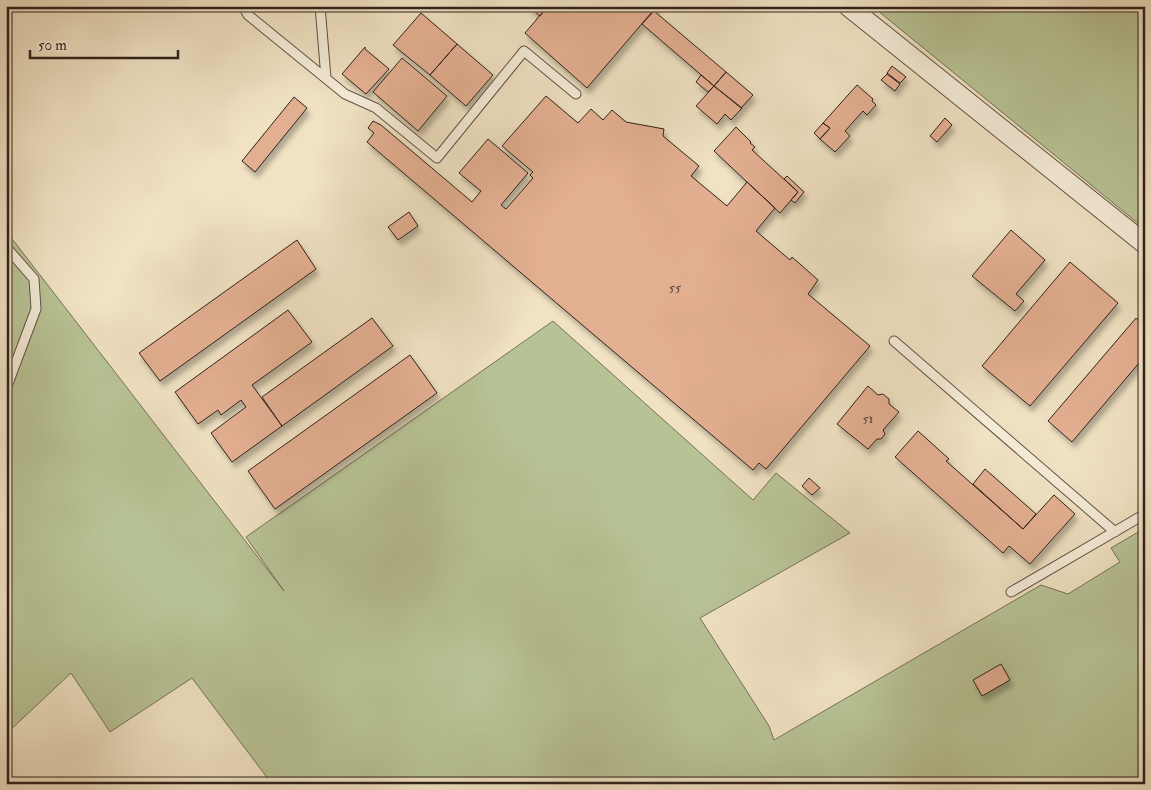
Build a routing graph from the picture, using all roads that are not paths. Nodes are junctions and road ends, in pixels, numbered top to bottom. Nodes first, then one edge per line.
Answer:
1 (243, 6) edge
2 (320, 6) edge
3 (848, 6) edge
4 (326, 78) junction
5 (576, 94) dead end
6 (1145, 244) edge
7 (6, 247) edge
8 (894, 341) dead end
9 (6, 389) edge
10 (1145, 514) edge
11 (1115, 532) junction
12 (1011, 592) dead end

1 - 4 lane
2 - 4 lane
3 - 6 street
4 - 5 lane
7 - 9 lane
8 - 11 lane
10 - 11 lane
11 - 12 lane

